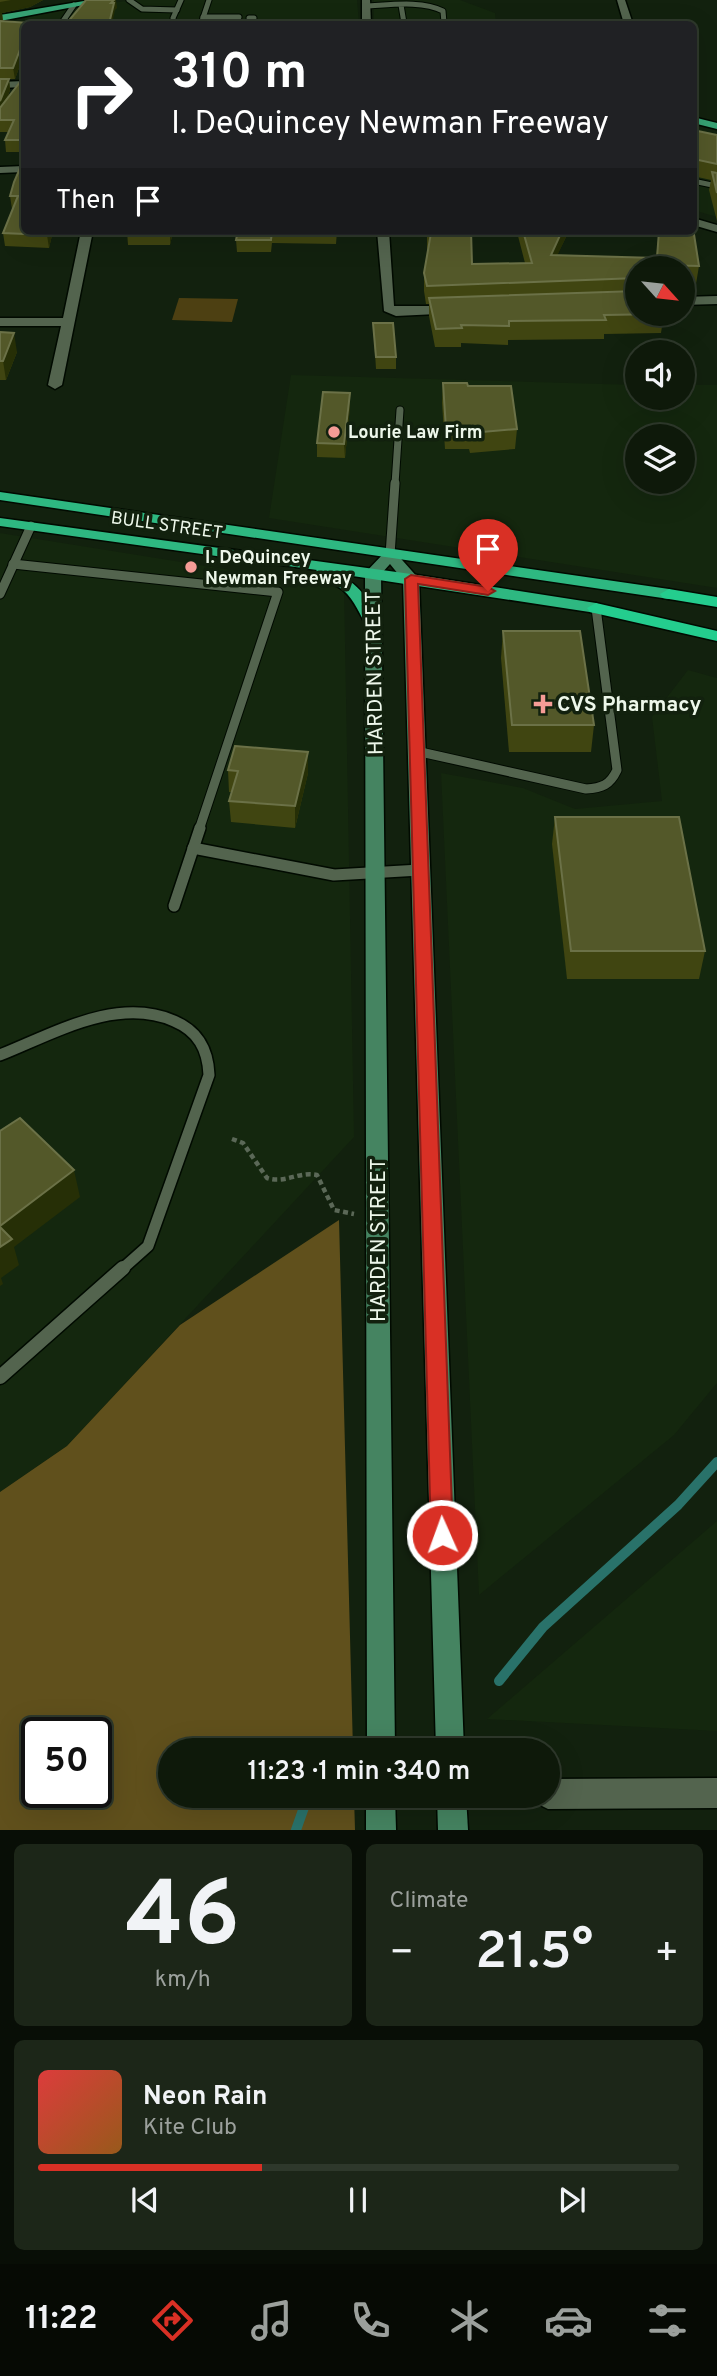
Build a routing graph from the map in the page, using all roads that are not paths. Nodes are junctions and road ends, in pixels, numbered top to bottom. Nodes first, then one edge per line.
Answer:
1 (106, 0) edge
2 (129, 0) edge
3 (181, 0) edge
4 (209, 0) edge
5 (621, 0) edge
6 (161, 3) dead end
7 (366, 3) edge
8 (59, 4) edge
9 (74, 5) junction
10 (401, 5) junction
11 (158, 9) junction
12 (177, 10) junction
13 (203, 17) junction
14 (239, 17) dead end
15 (0, 18) edge
16 (249, 18) dead end
17 (63, 21) edge
18 (174, 21) edge
19 (202, 21) edge
20 (253, 21) edge
21 (367, 21) edge
22 (404, 21) edge
23 (444, 21) edge
24 (628, 21) edge
25 (0, 24) edge
26 (21, 26) edge
27 (21, 84) edge
28 (0, 85) edge
29 (697, 121) edge
30 (717, 126) edge
31 (21, 169) edge
32 (0, 170) edge
33 (697, 182) edge
34 (717, 186) edge
35 (697, 222) edge
36 (717, 229) edge
37 (86, 235) edge
38 (383, 235) edge
39 (717, 300) edge
40 (695, 301) edge
41 (463, 310) edge
42 (0, 322) edge
43 (70, 322) junction
44 (55, 385) dead end
45 (400, 410) dead end
46 (0, 496) edge
47 (0, 522) edge
48 (31, 526) junction
49 (390, 555) junction
50 (266, 558) junction
51 (13, 564) junction
52 (373, 573) junction
53 (411, 579) junction
54 (0, 594) edge
55 (669, 594) joint
56 (717, 602) edge
57 (596, 608) junction
58 (374, 625) junction
59 (717, 636) edge
60 (416, 751) junction
61 (193, 848) junction
62 (420, 870) junction
63 (376, 872) junction
64 (174, 906) dead end
65 (0, 1055) edge
66 (0, 1377) edge
67 (381, 1738) edge
68 (450, 1738) edge
69 (717, 1793) edge
70 (560, 1794) edge
71 (381, 1808) edge
72 (452, 1808) edge
73 (381, 1830) edge
74 (453, 1830) edge

1 - 9 main road
2 - 11 lane
3 - 12 lane
4 - 13 lane
5 - 24 street
6 - 11 lane
7 - 10 lane
7 - 21 street
8 - 9 main road
8 - 15 main road
9 - 17 lane
10 - 22 lane
10 - 23 lane
11 - 12 lane
12 - 18 lane
13 - 14 lane
13 - 19 lane
16 - 20 lane
25 - 26 main road
27 - 28 street
29 - 30 main road
31 - 32 street
33 - 34 lane
35 - 36 street
37 - 43 street
38 - 41 street
39 - 40 street
42 - 43 street
43 - 44 street
45 - 49 lane
46 - 49 highway, BULL STREET
47 - 48 highway, BULL STREET
48 - 50 highway, BULL STREET
48 - 51 lane
49 - 52 main road, HARDEN STREET
49 - 53 main road, HARDEN STREET
49 - 55 highway
50 - 52 highway, BULL STREET
50 - 58 highway
51 - 54 lane
51 - 61 lane
52 - 53 highway, BULL STREET
52 - 58 main road, HARDEN STREET
53 - 57 highway
53 - 60 main road, HARDEN STREET
55 - 56 highway
57 - 59 highway
57 - 60 lane
58 - 63 main road, HARDEN STREET
60 - 62 main road, HARDEN STREET
61 - 63 lane
61 - 64 lane
62 - 63 lane
62 - 68 main road, HARDEN STREET
63 - 67 main road, HARDEN STREET
65 - 66 lane
69 - 70 street
71 - 73 main road
72 - 74 main road

